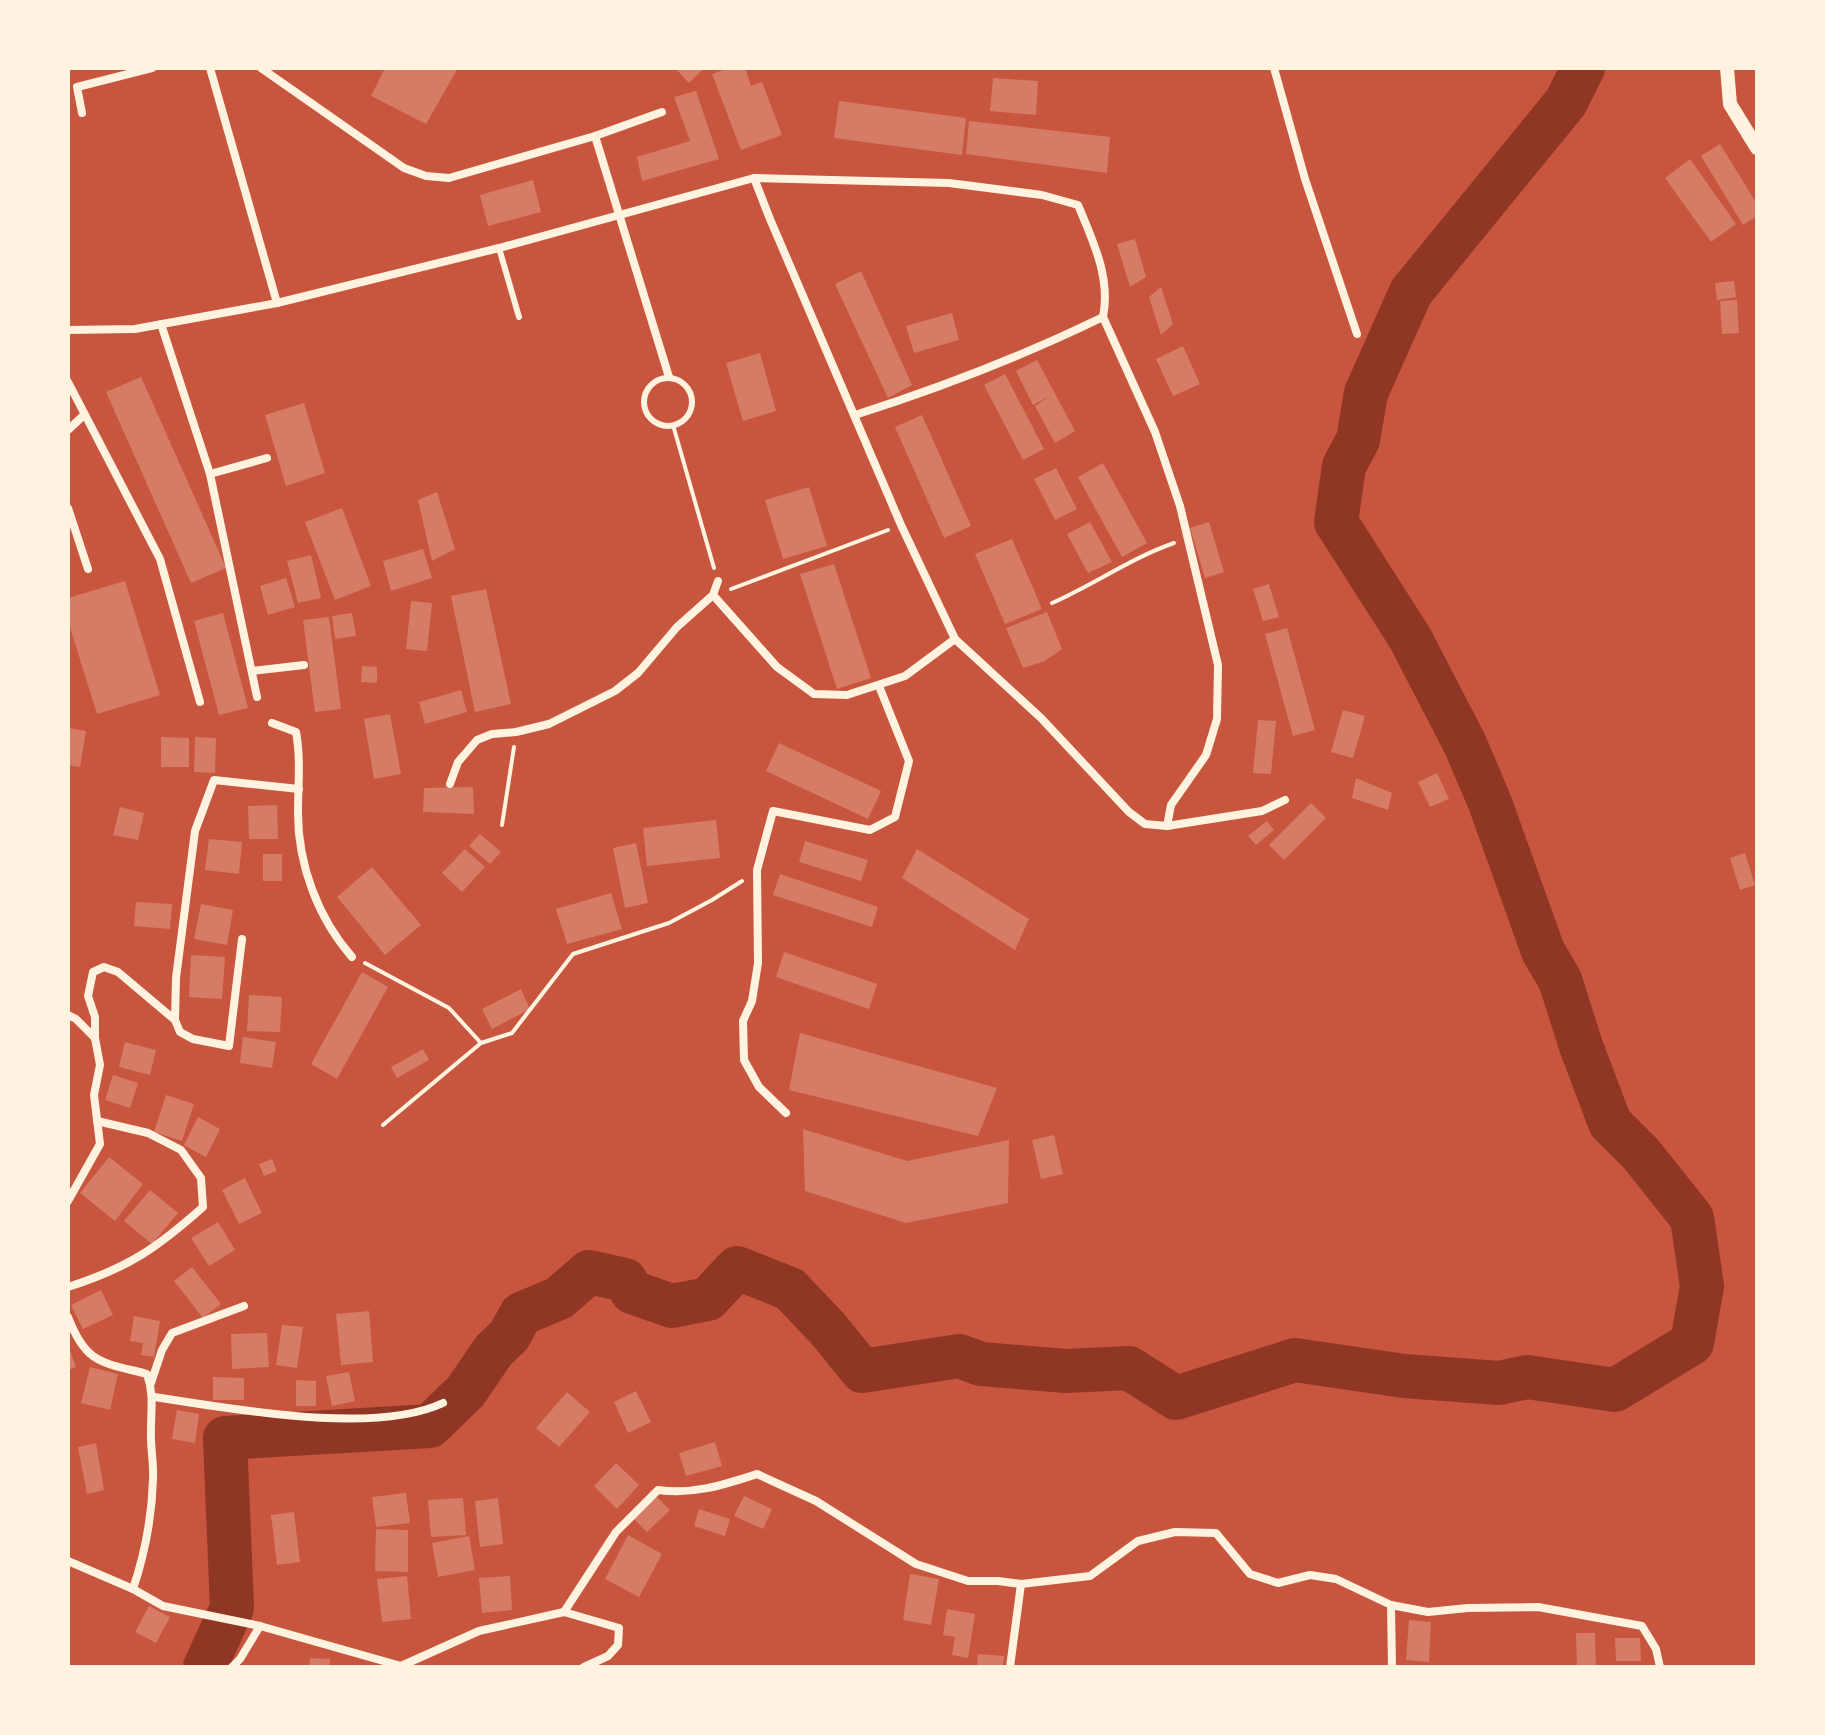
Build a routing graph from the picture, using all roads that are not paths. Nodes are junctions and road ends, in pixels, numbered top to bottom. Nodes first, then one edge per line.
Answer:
1 (152, 68) edge
2 (210, 68) edge
3 (261, 68) edge
4 (1274, 68) edge
5 (1727, 68) edge
6 (662, 112) dead end
7 (82, 113) dead end
8 (595, 136) junction
9 (1757, 148) edge
10 (754, 178) junction
11 (620, 214) junction
12 (499, 248) junction
13 (277, 303) junction
14 (519, 317) dead end
15 (1103, 317) junction
16 (161, 324) junction
17 (68, 330) edge
18 (1357, 334) dead end
19 (669, 377) junction
20 (68, 382) edge
21 (84, 415) junction
22 (855, 415) junction
23 (68, 430) edge
24 (267, 458) dead end
25 (210, 474) junction
26 (68, 508) edge
27 (88, 569) dead end
28 (718, 581) road end
29 (713, 595) junction
30 (955, 639) junction
31 (304, 665) dead end
32 (252, 671) junction
33 (879, 686) junction
34 (257, 697) dead end
35 (200, 702) dead end
36 (272, 723) dead end
37 (450, 784) dead end
38 (299, 789) junction
39 (1285, 800) dead end
40 (1167, 826) junction
41 (242, 939) dead end
42 (352, 957) road end
43 (68, 1015) edge
44 (175, 1020) junction
45 (95, 1038) junction
46 (786, 1113) dead end
47 (97, 1121) junction
48 (68, 1201) edge
49 (68, 1287) edge
50 (244, 1306) dead end
51 (68, 1317) edge
52 (151, 1384) junction
53 (154, 1397) junction
54 (443, 1403) dead end
55 (68, 1561) edge
56 (1021, 1584) junction
57 (133, 1589) junction
58 (1391, 1605) junction
59 (564, 1612) junction
60 (260, 1626) junction
61 (401, 1666) edge
62 (232, 1667) edge
63 (584, 1667) edge
64 (1010, 1667) edge
65 (1392, 1667) edge
66 (1660, 1667) edge

1 - 7 street
2 - 13 street
3 - 8 street
4 - 18 street
5 - 9 street
6 - 8 street
8 - 11 street
10 - 11 street
10 - 15 street
10 - 22 street
11 - 12 street
11 - 19 street
12 - 13 street
12 - 14 lane
13 - 16 street
15 - 22 street
15 - 40 street
16 - 17 street
16 - 25 street
19 - 19 lane
20 - 21 street
21 - 23 street
21 - 35 street
22 - 30 street
24 - 25 street
25 - 32 street
26 - 27 street
28 - 29 street
29 - 33 street
29 - 37 street
30 - 33 street
30 - 40 street
31 - 32 street
32 - 34 street
33 - 46 street
36 - 38 street
38 - 42 street
38 - 44 street
39 - 40 street
41 - 44 street
43 - 45 street
44 - 45 street
45 - 47 street
47 - 48 street
47 - 49 street
50 - 52 street
51 - 52 street
52 - 53 street
53 - 54 street
53 - 57 street
55 - 57 street
56 - 58 street
56 - 59 street
56 - 64 street
57 - 60 street
58 - 65 street
58 - 66 street
59 - 61 street
59 - 63 street
60 - 61 street
60 - 62 street

